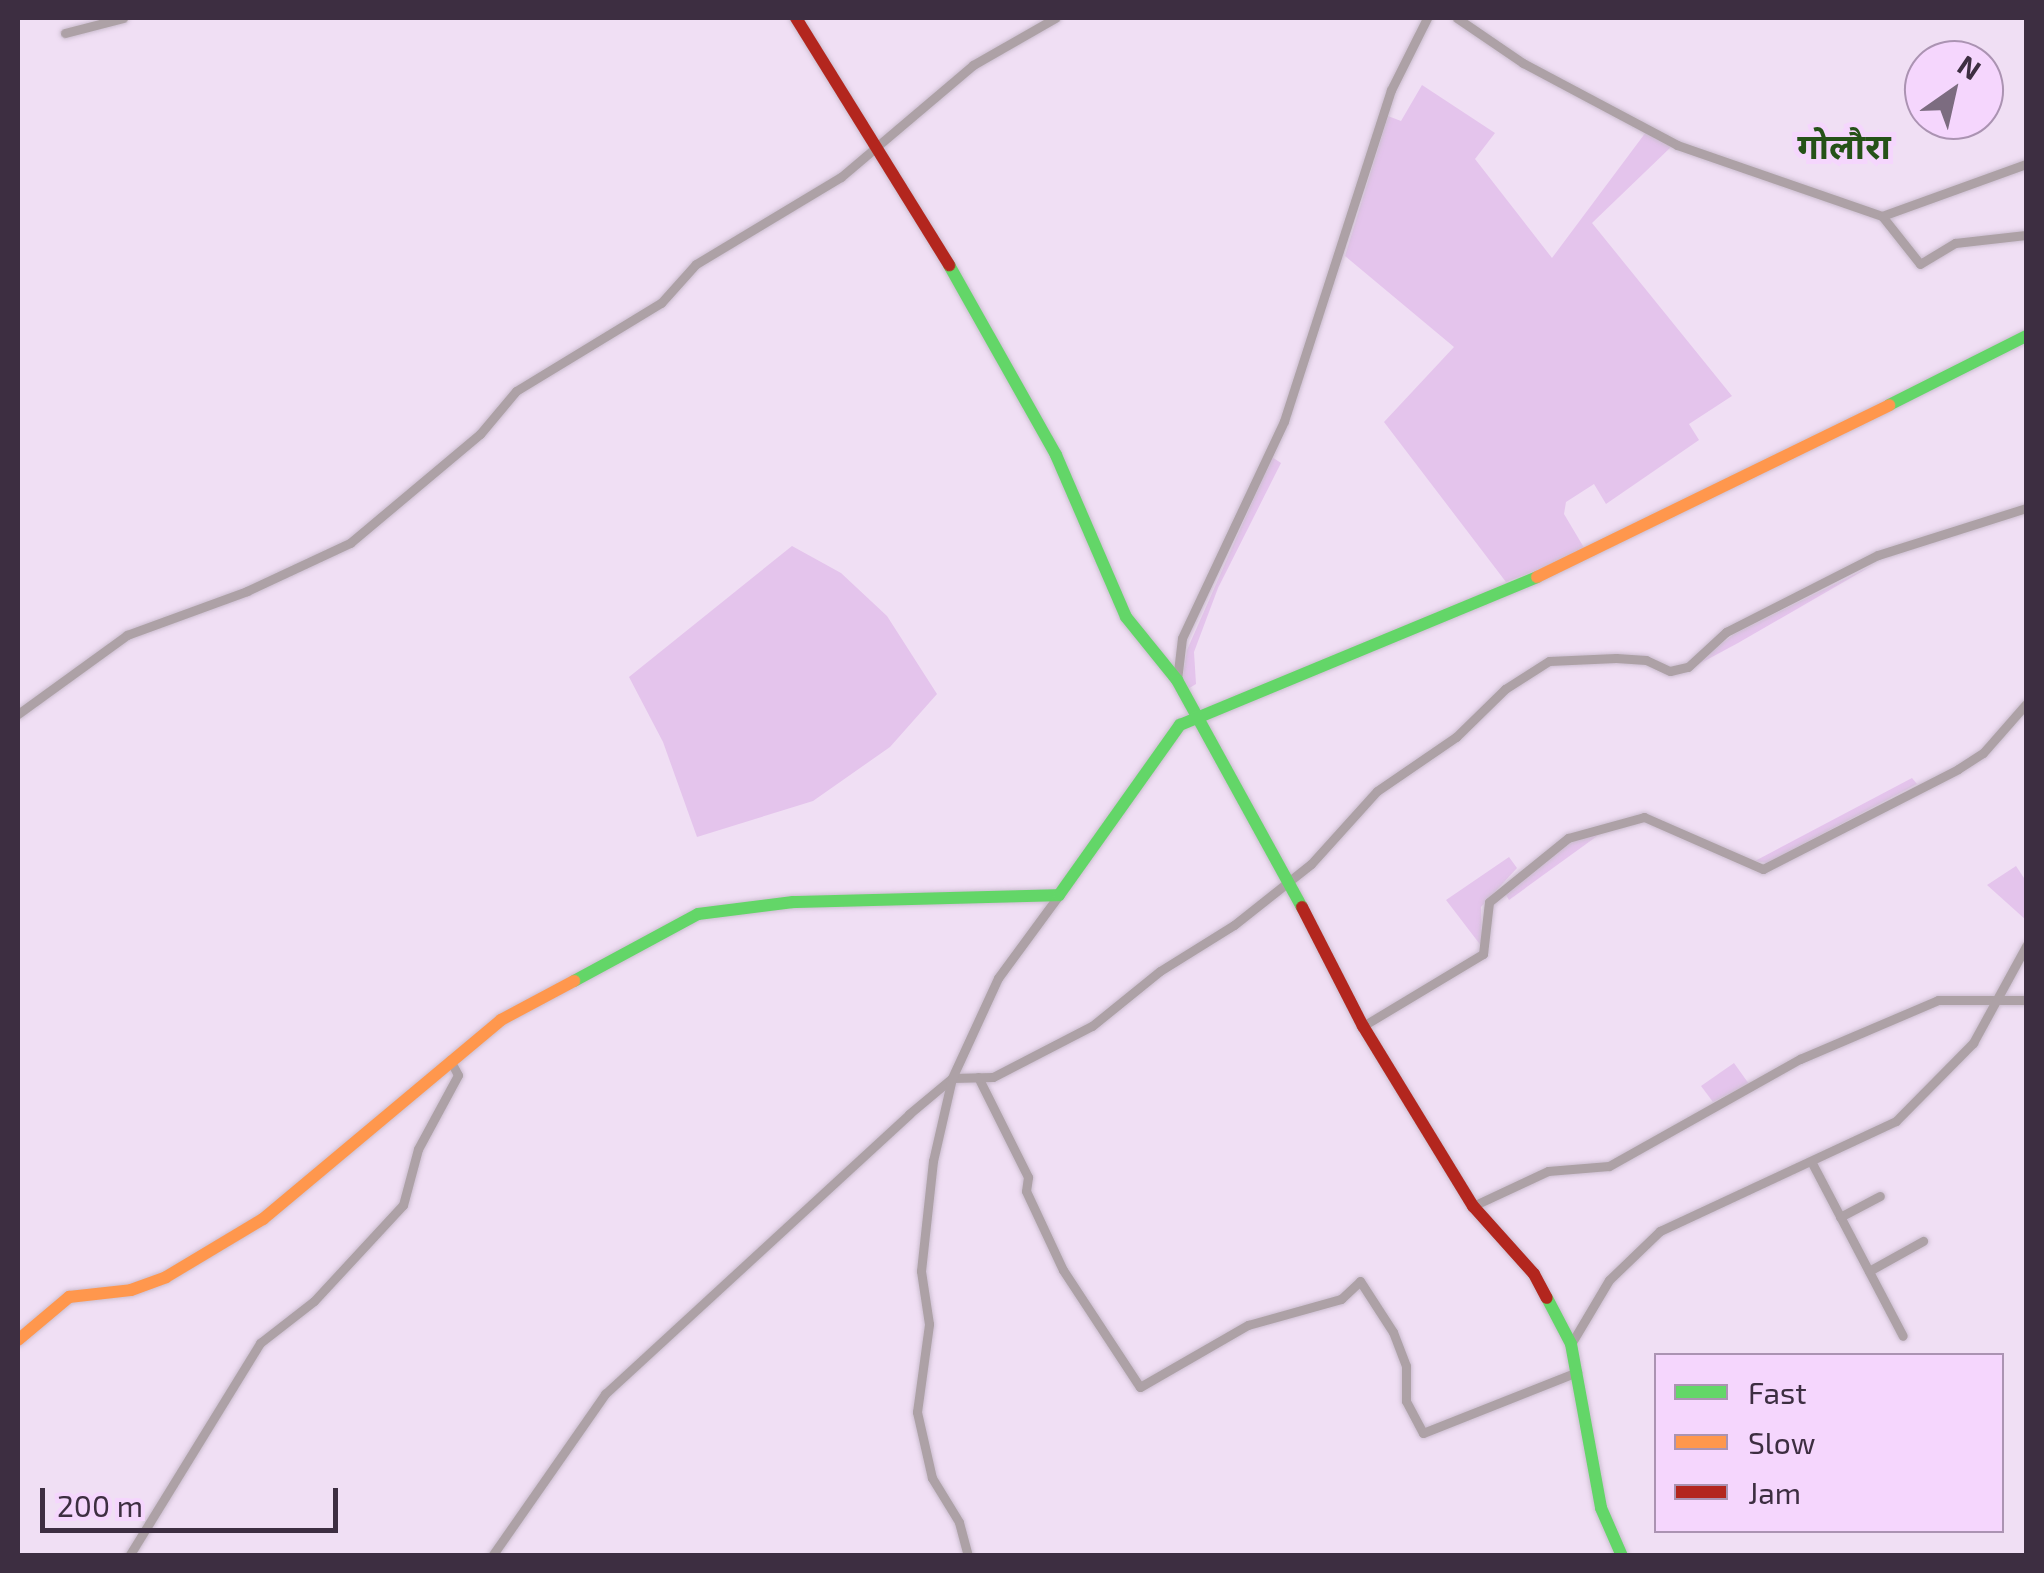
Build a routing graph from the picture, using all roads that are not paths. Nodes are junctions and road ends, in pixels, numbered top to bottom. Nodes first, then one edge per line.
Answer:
1 (124, 18) edge
2 (796, 18) edge
3 (1055, 18) edge
4 (1427, 18) edge
5 (1457, 18) edge
6 (65, 34) dead end
7 (878, 144) junction
8 (2026, 164) edge
9 (1882, 216) junction
10 (2026, 235) edge
11 (2026, 336) edge
12 (2026, 508) edge
13 (1177, 680) junction
14 (2026, 704) edge
15 (18, 714) edge
16 (1201, 718) junction
17 (1288, 884) junction
18 (1059, 895) junction
19 (2026, 946) edge
20 (1999, 998) junction
21 (2026, 1000) edge
22 (1363, 1026) junction
23 (450, 1060) junction
24 (978, 1077) junction
25 (952, 1078) junction
26 (1812, 1164) junction
27 (1880, 1196) dead end
28 (1473, 1206) junction
29 (1840, 1217) junction
30 (1923, 1240) dead end
31 (1868, 1271) junction
32 (1903, 1336) dead end
33 (18, 1340) edge
34 (1571, 1344) junction
35 (1577, 1372) junction
36 (129, 1556) edge
37 (492, 1556) edge
38 (968, 1556) edge
39 (1622, 1556) edge

1 - 6 street
2 - 7 street
3 - 7 street
4 - 13 street
5 - 9 street
7 - 13 street
7 - 15 street
8 - 9 street
9 - 10 street
11 - 16 street
12 - 17 street
13 - 16 street
14 - 22 street
16 - 17 street
16 - 18 street
17 - 22 street
17 - 24 street
18 - 23 street
18 - 25 street
19 - 20 street
20 - 21 street
20 - 26 street
20 - 28 street
22 - 28 street
23 - 33 street
23 - 36 street
24 - 25 street
24 - 35 street
25 - 37 street
25 - 38 street
26 - 29 street
26 - 34 street
27 - 29 street
28 - 34 street
29 - 31 street
30 - 31 street
31 - 32 street
34 - 35 street
35 - 39 street

